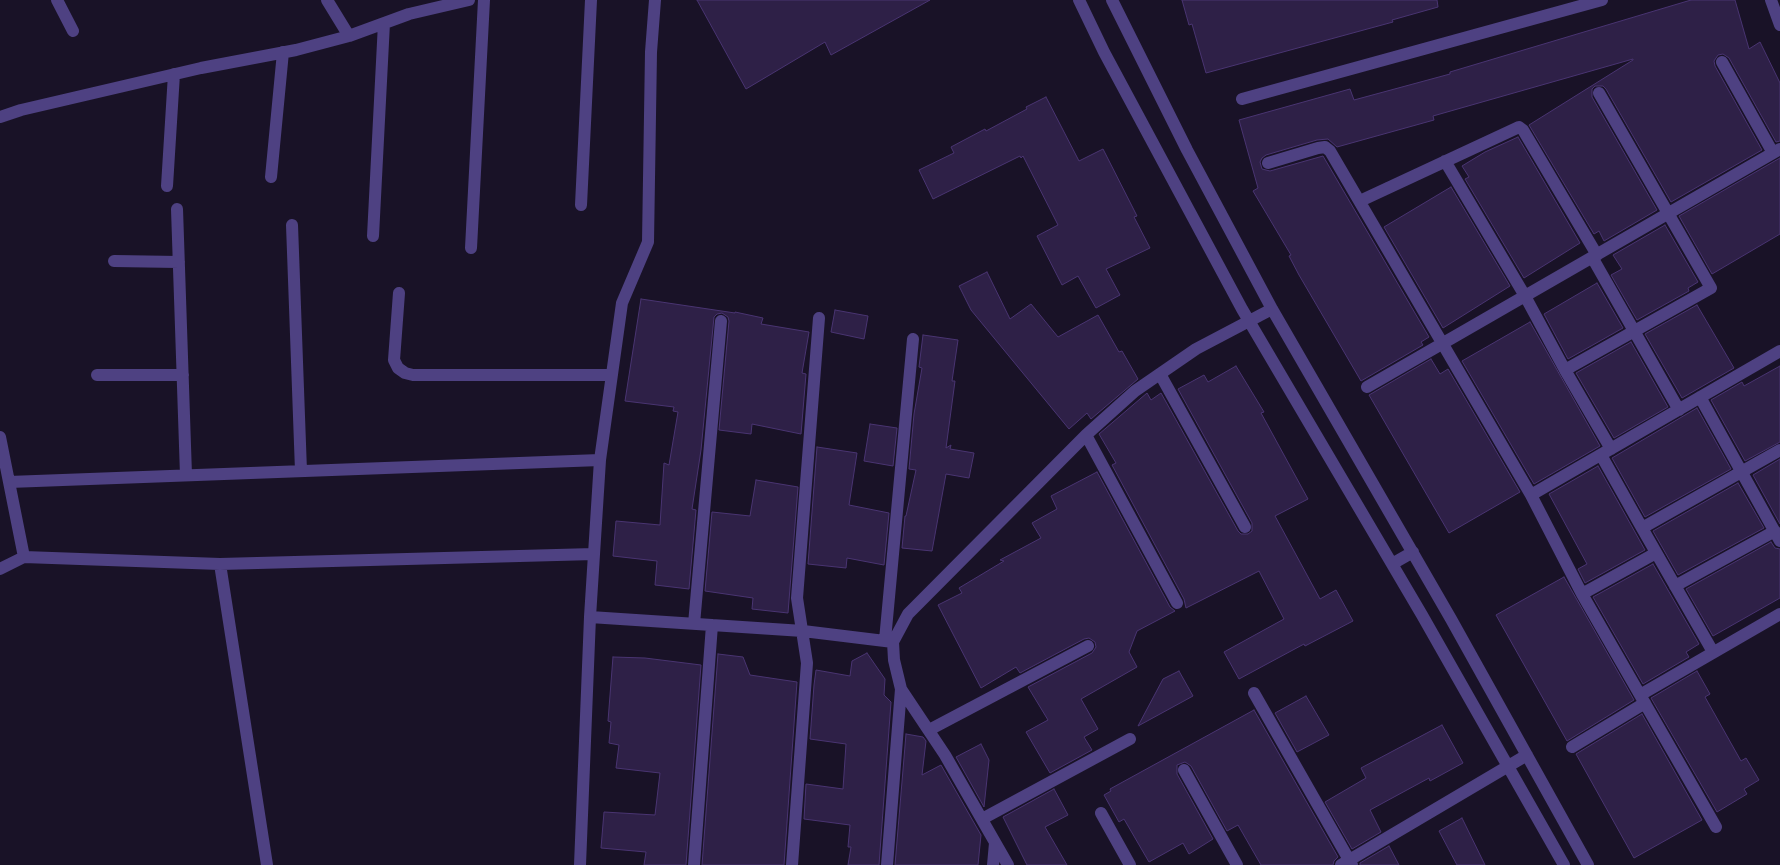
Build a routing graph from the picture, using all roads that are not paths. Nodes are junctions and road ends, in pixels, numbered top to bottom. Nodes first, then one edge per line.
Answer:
1 (57, 0) edge
2 (327, 0) edge
3 (468, 0) edge
4 (484, 0) edge
5 (591, 0) edge
6 (655, 0) edge
7 (1079, 0) edge
8 (1112, 0) edge
9 (1602, 0) edge
10 (1771, 0) edge
11 (450, 2) edge
12 (384, 23) junction
13 (1780, 25) edge
14 (74, 31) dead end
15 (349, 36) junction
16 (283, 52) junction
17 (1722, 62) dead end
18 (174, 74) junction
19 (1599, 93) dead end
20 (1242, 99) dead end
21 (0, 117) edge
22 (1777, 151) edge
23 (1445, 161) junction
24 (1268, 163) dead end
25 (271, 178) dead end
26 (167, 186) dead end
27 (1360, 201) junction
28 (581, 205) dead end
29 (178, 209) dead end
30 (1668, 212) junction
31 (292, 225) dead end
32 (373, 236) dead end
33 (471, 248) dead end
34 (1595, 256) junction
35 (114, 260) dead end
36 (179, 262) junction
37 (399, 293) dead end
38 (1525, 296) junction
39 (1272, 309) junction
40 (819, 318) dead end
41 (1249, 320) junction
42 (721, 321) dead end
43 (1634, 331) junction
44 (913, 339) dead end
45 (1443, 344) junction
46 (1780, 351) edge
47 (1565, 370) junction
48 (1160, 374) junction
49 (97, 375) dead end
50 (183, 375) junction
51 (612, 375) junction
52 (1367, 387) dead end
53 (1700, 397) junction
54 (1679, 410) junction
55 (1086, 435) junction
56 (0, 437) edge
57 (1780, 450) edge
58 (1606, 452) junction
59 (600, 460) junction
60 (301, 471) junction
61 (1741, 472) junction
62 (186, 475) junction
63 (9, 482) junction
64 (1531, 495) junction
65 (1245, 527) dead end
66 (1642, 528) junction
67 (1777, 536) edge
68 (1413, 552) junction
69 (1656, 553) junction
70 (594, 554) junction
71 (24, 557) junction
72 (220, 564) junction
73 (1392, 564) junction
74 (0, 569) edge
75 (1675, 586) junction
76 (1582, 594) junction
77 (1177, 603) dead end
78 (1780, 614) edge
79 (590, 617) junction
80 (694, 624) junction
81 (712, 625) junction
82 (803, 631) junction
83 (889, 641) junction
84 (1088, 646) dead end
85 (1713, 652) junction
86 (900, 689) junction
87 (1254, 693) dead end
88 (1642, 699) junction
89 (929, 730) junction
90 (1130, 739) dead end
91 (1572, 746) dead end
92 (1527, 754) junction
93 (1507, 765) junction
94 (1184, 770) dead end
95 (1101, 813) dead end
96 (982, 819) junction
97 (1716, 827) dead end
98 (995, 842) junction
99 (1347, 863) edge
100 (267, 865) edge
101 (580, 865) edge
102 (694, 865) edge
103 (792, 865) edge
104 (887, 865) edge
105 (993, 865) edge
106 (1008, 865) edge
107 (1130, 865) edge
108 (1237, 865) edge
109 (1564, 865) edge
110 (1588, 865) edge

1 - 14 street
2 - 15 street
3 - 11 street
4 - 33 street
5 - 28 street
6 - 51 street
7 - 41 street
8 - 39 street
9 - 20 street
10 - 13 street
11 - 12 street
12 - 15 street
12 - 32 street
15 - 16 street
16 - 18 street
16 - 25 street
17 - 22 street
18 - 21 street
18 - 26 street
19 - 30 street
22 - 30 street
23 - 27 street
23 - 34 street
23 - 38 street
24 - 27 street
27 - 45 street
29 - 36 street
30 - 34 street
30 - 43 street
31 - 60 street
34 - 38 street
34 - 43 street
35 - 36 street
36 - 50 street
37 - 51 street
38 - 45 street
38 - 47 street
39 - 41 street
39 - 68 street
40 - 82 street
41 - 48 street
41 - 73 street
42 - 80 street
43 - 47 street
43 - 54 street
44 - 83 street
45 - 52 street
45 - 64 street
46 - 53 street
47 - 58 street
48 - 55 street
48 - 65 street
49 - 50 street
50 - 62 street
51 - 59 street
53 - 54 street
53 - 61 street
54 - 58 street
55 - 77 street
55 - 83 street
56 - 63 street
57 - 61 street
58 - 64 street
58 - 66 street
59 - 60 street
59 - 70 street
60 - 62 street
61 - 66 street
61 - 67 street
62 - 63 street
63 - 71 street
64 - 76 street
66 - 69 street
67 - 75 street
68 - 73 street
68 - 92 street
69 - 75 street
69 - 76 street
70 - 72 street
70 - 79 street
71 - 72 street
71 - 74 street
72 - 100 street
73 - 93 street
75 - 85 street
76 - 88 street
78 - 85 street
79 - 80 street
79 - 101 street
80 - 81 street
81 - 82 street
81 - 102 street
82 - 83 street
82 - 103 street
83 - 86 street
84 - 89 street
85 - 88 street
86 - 89 street
86 - 104 street
87 - 99 street
88 - 91 street
88 - 97 street
89 - 96 street
90 - 96 street
92 - 93 street
92 - 110 street
93 - 99 street
93 - 109 street
94 - 108 street
95 - 107 street
96 - 98 street
98 - 105 street
98 - 106 street

